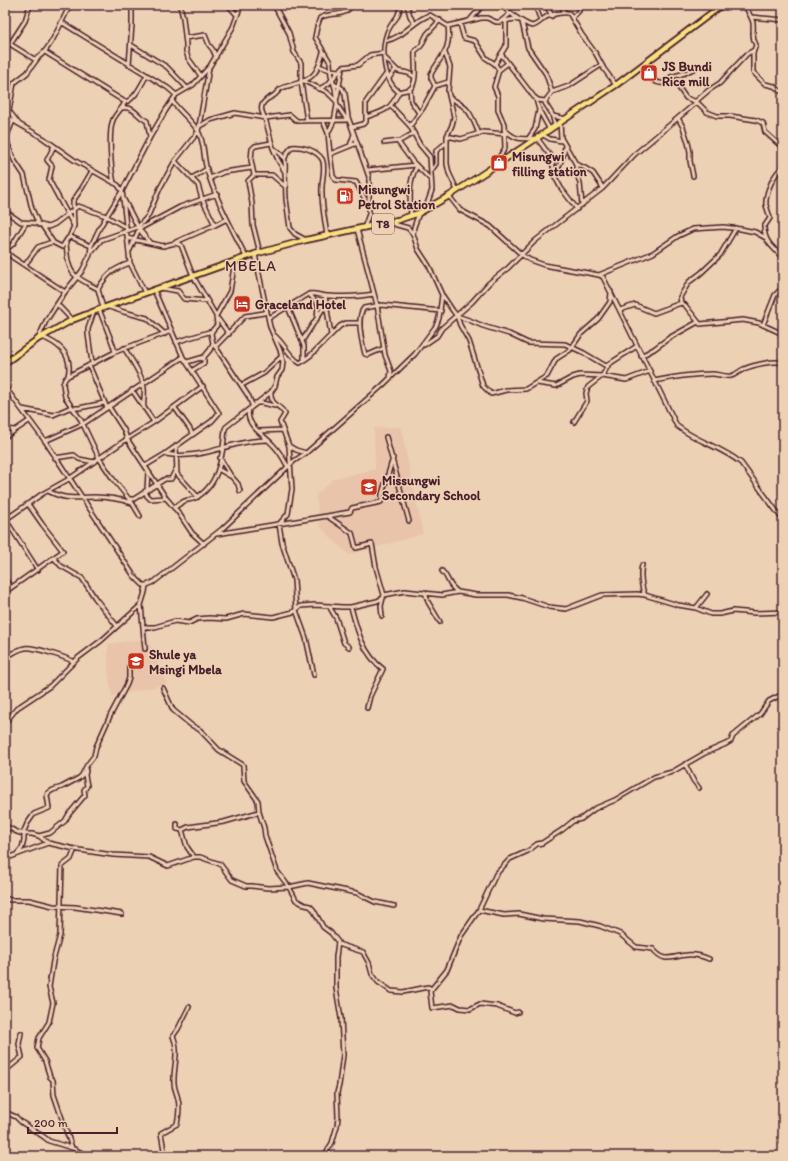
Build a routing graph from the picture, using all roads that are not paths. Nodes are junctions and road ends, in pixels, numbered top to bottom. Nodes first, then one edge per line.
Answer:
1 (30, 5) edge
2 (70, 5) edge
3 (132, 5) edge
4 (180, 5) edge
5 (228, 5) edge
6 (241, 5) edge
7 (274, 5) edge
8 (350, 5) edge
9 (401, 5) edge
10 (407, 5) edge
11 (483, 5) edge
12 (502, 5) edge
13 (535, 5) edge
14 (546, 5) edge
15 (565, 5) edge
16 (579, 5) edge
17 (614, 5) edge
18 (622, 5) edge
19 (720, 5) edge
20 (745, 5) edge
21 (511, 13) junction
22 (564, 13) junction
23 (237, 15) junction
24 (552, 16) junction
25 (572, 17) junction
26 (751, 17) junction
27 (440, 20) junction
28 (518, 20) junction
29 (783, 20) edge
30 (469, 21) junction
31 (504, 21) junction
32 (541, 21) junction
33 (61, 22) junction
34 (522, 22) junction
35 (414, 23) junction
36 (460, 24) junction
37 (448, 26) junction
38 (185, 38) junction
39 (385, 40) junction
40 (10, 44) junction
41 (131, 45) junction
42 (5, 48) edge
43 (754, 50) junction
44 (45, 52) junction
45 (323, 52) junction
46 (384, 53) junction
47 (445, 53) junction
48 (501, 54) junction
49 (216, 57) junction
50 (384, 57) junction
51 (38, 58) junction
52 (508, 63) junction
53 (495, 64) junction
54 (130, 65) junction
55 (601, 65) junction
56 (210, 66) junction
57 (319, 66) junction
58 (642, 66) junction
59 (695, 68) dead end
60 (396, 69) junction
61 (330, 70) junction
62 (341, 70) junction
63 (499, 70) junction
64 (387, 73) junction
65 (147, 75) junction
66 (201, 76) junction
67 (415, 77) junction
68 (389, 78) junction
69 (670, 78) junction
70 (332, 80) junction
71 (302, 82) junction
72 (448, 82) junction
73 (334, 84) junction
74 (616, 85) junction
75 (340, 86) junction
76 (435, 86) junction
77 (187, 88) junction
78 (319, 89) junction
79 (410, 89) junction
80 (399, 92) junction
81 (552, 92) junction
82 (783, 93) edge
83 (176, 95) junction
84 (450, 98) junction
85 (536, 99) junction
86 (172, 101) junction
87 (125, 102) junction
88 (337, 102) junction
89 (545, 102) junction
90 (696, 102) junction
91 (391, 106) junction
92 (122, 108) junction
93 (539, 110) junction
94 (419, 113) junction
95 (5, 116) edge
96 (553, 116) junction
97 (366, 117) junction
98 (265, 118) junction
99 (678, 118) junction
100 (566, 119) junction
101 (347, 120) junction
102 (13, 121) junction
103 (307, 121) junction
104 (323, 121) junction
105 (334, 121) junction
106 (350, 123) junction
107 (20, 125) junction
108 (558, 125) junction
109 (200, 126) junction
110 (410, 126) junction
111 (352, 127) junction
112 (550, 130) junction
113 (504, 131) junction
114 (198, 132) junction
115 (328, 133) junction
116 (414, 133) junction
117 (354, 134) junction
118 (479, 134) junction
119 (543, 135) junction
120 (447, 136) junction
121 (150, 137) junction
122 (538, 138) junction
123 (528, 139) junction
124 (5, 140) edge
125 (562, 141) junction
126 (398, 142) junction
127 (447, 142) junction
128 (271, 143) junction
129 (357, 143) junction
130 (384, 143) dead end
131 (565, 145) junction
132 (54, 146) junction
133 (350, 146) junction
134 (273, 148) junction
135 (783, 148) edge
136 (330, 154) junction
137 (285, 158) junction
138 (562, 159) junction
139 (175, 161) junction
140 (553, 162) junction
141 (576, 164) junction
142 (417, 166) junction
143 (783, 167) edge
144 (252, 168) junction
145 (491, 168) junction
146 (207, 169) junction
147 (368, 170) junction
148 (92, 171) junction
149 (431, 171) junction
150 (285, 172) junction
151 (254, 175) junction
152 (555, 175) junction
153 (693, 176) dead end
154 (192, 178) junction
155 (210, 178) junction
156 (431, 180) junction
157 (114, 183) junction
158 (286, 187) junction
159 (603, 188) junction
160 (457, 190) junction
161 (122, 191) junction
162 (217, 194) junction
163 (449, 196) junction
164 (123, 198) junction
165 (202, 199) junction
166 (582, 205) junction
167 (369, 206) junction
168 (73, 209) junction
169 (577, 209) junction
170 (425, 210) junction
171 (5, 211) edge
172 (419, 213) junction
173 (67, 214) junction
174 (106, 216) junction
175 (410, 216) junction
176 (227, 219) junction
177 (390, 222) junction
178 (26, 223) junction
179 (41, 225) junction
180 (74, 226) junction
181 (215, 226) junction
182 (126, 227) junction
183 (138, 228) junction
184 (364, 228) junction
185 (736, 228) junction
186 (358, 229) junction
187 (126, 232) junction
188 (413, 234) junction
189 (327, 236) junction
190 (68, 238) junction
191 (127, 238) junction
192 (766, 238) junction
193 (134, 239) junction
194 (306, 240) junction
195 (53, 242) junction
196 (66, 242) junction
197 (150, 243) junction
198 (175, 243) junction
199 (91, 246) junction
200 (9, 247) junction
201 (62, 247) junction
202 (5, 251) edge
203 (130, 252) junction
204 (260, 252) junction
205 (91, 253) junction
206 (10, 254) junction
207 (67, 254) junction
208 (255, 254) junction
209 (522, 255) junction
210 (246, 257) junction
211 (783, 259) edge
212 (235, 261) junction
213 (130, 263) junction
214 (25, 265) junction
215 (599, 275) junction
216 (193, 276) junction
217 (77, 277) junction
218 (783, 287) edge
219 (159, 288) junction
220 (98, 289) junction
221 (154, 290) junction
222 (64, 292) junction
223 (611, 292) junction
224 (145, 293) junction
225 (309, 294) junction
226 (374, 294) junction
227 (442, 295) junction
228 (325, 296) junction
229 (207, 301) junction
230 (681, 302) junction
231 (57, 304) junction
232 (318, 304) junction
233 (377, 305) junction
234 (288, 306) junction
235 (103, 308) junction
236 (326, 309) junction
237 (620, 310) junction
238 (94, 311) junction
239 (267, 311) junction
240 (441, 311) junction
241 (457, 316) junction
242 (217, 317) junction
243 (269, 318) junction
244 (317, 319) junction
245 (72, 320) junction
246 (698, 322) junction
247 (360, 323) junction
248 (446, 325) junction
249 (763, 325) junction
250 (434, 329) junction
251 (171, 331) junction
252 (212, 331) junction
253 (165, 334) junction
254 (228, 334) junction
255 (783, 334) edge
256 (274, 335) junction
257 (331, 335) junction
258 (40, 338) junction
259 (302, 341) junction
260 (176, 342) junction
261 (213, 343) junction
262 (422, 346) junction
263 (637, 346) junction
264 (572, 347) junction
265 (124, 348) junction
266 (215, 348) junction
267 (384, 348) junction
268 (116, 351) junction
269 (282, 356) junction
270 (642, 356) junction
271 (183, 357) junction
272 (204, 357) junction
273 (304, 361) junction
274 (187, 362) junction
275 (5, 363) edge
276 (92, 363) junction
277 (783, 363) edge
278 (89, 365) junction
279 (608, 366) junction
280 (70, 369) junction
281 (193, 370) junction
282 (650, 371) junction
283 (76, 372) junction
284 (68, 376) junction
285 (602, 376) junction
286 (390, 378) junction
287 (147, 381) junction
288 (654, 381) junction
289 (143, 383) junction
290 (536, 384) junction
291 (203, 386) junction
292 (242, 386) junction
293 (5, 387) edge
294 (144, 389) junction
295 (132, 390) junction
296 (271, 392) junction
297 (265, 396) junction
298 (272, 400) junction
299 (104, 403) junction
300 (253, 405) junction
301 (277, 407) junction
302 (73, 408) junction
303 (108, 408) junction
304 (144, 408) junction
305 (175, 408) junction
306 (22, 409) junction
307 (29, 421) junction
308 (154, 422) junction
309 (574, 422) dead end
310 (83, 424) junction
311 (5, 429) edge
312 (190, 429) junction
313 (15, 430) junction
314 (283, 430) junction
315 (258, 431) junction
316 (196, 432) junction
317 (192, 434) junction
318 (5, 437) edge
319 (386, 437) dead end
320 (127, 439) junction
321 (267, 440) junction
322 (45, 441) junction
323 (176, 446) junction
324 (289, 446) junction
325 (222, 448) junction
326 (306, 453) junction
327 (165, 454) junction
328 (176, 456) junction
329 (55, 458) junction
330 (100, 458) junction
331 (220, 458) junction
332 (392, 458) junction
333 (94, 462) junction
334 (145, 466) junction
335 (289, 466) junction
336 (176, 469) junction
337 (218, 469) junction
338 (148, 471) junction
339 (231, 476) junction
340 (69, 479) junction
341 (154, 481) junction
342 (157, 485) junction
343 (151, 487) junction
344 (146, 490) junction
345 (47, 491) junction
346 (240, 491) dead end
347 (198, 497) junction
348 (82, 498) junction
349 (166, 498) junction
350 (131, 501) junction
351 (28, 504) junction
352 (174, 508) junction
353 (5, 510) edge
354 (10, 516) junction
355 (140, 516) dead end
356 (327, 516) junction
357 (5, 520) edge
358 (783, 520) edge
359 (409, 521) dead end
360 (279, 524) junction
361 (215, 535) junction
362 (204, 544) junction
363 (54, 558) junction
364 (642, 565) dead end
365 (38, 570) junction
366 (442, 571) dead end
367 (5, 579) edge
368 (146, 585) junction
369 (11, 588) junction
370 (5, 592) edge
371 (425, 592) junction
372 (458, 592) junction
373 (707, 594) dead end
374 (645, 595) junction
375 (384, 596) junction
376 (141, 604) junction
377 (329, 606) junction
378 (351, 607) junction
379 (696, 608) junction
380 (296, 610) junction
381 (783, 612) edge
382 (382, 616) dead end
383 (440, 622) dead end
384 (117, 626) junction
385 (143, 627) junction
386 (349, 647) dead end
387 (145, 649) dead end
388 (5, 658) edge
389 (74, 662) junction
390 (129, 667) dead end
391 (314, 676) dead end
392 (163, 688) dead end
393 (783, 694) edge
394 (367, 708) dead end
395 (5, 723) edge
396 (685, 764) junction
397 (87, 765) junction
398 (699, 788) dead end
399 (259, 812) junction
400 (176, 824) dead end
401 (5, 826) edge
402 (182, 830) junction
403 (24, 834) junction
404 (39, 836) junction
405 (48, 843) junction
406 (75, 849) junction
407 (18, 854) junction
408 (194, 857) junction
409 (5, 859) edge
410 (289, 887) junction
411 (5, 898) edge
412 (394, 906) dead end
413 (60, 907) junction
414 (479, 910) junction
415 (122, 914) dead end
416 (338, 944) junction
417 (709, 958) dead end
418 (432, 989) junction
419 (189, 1007) dead end
420 (518, 1012) dead end
421 (21, 1033) dead end
422 (5, 1072) edge
423 (5, 1112) edge
424 (72, 1148) junction
425 (88, 1156) edge
426 (165, 1156) edge
427 (324, 1156) edge

1 - 40 street
2 - 33 street
3 - 41 street
4 - 38 street
5 - 23 street
6 - 23 street
7 - 71 street
8 - 45 street
9 - 39 street
10 - 35 street
11 - 30 street
12 - 21 street
13 - 32 street
14 - 24 street
15 - 22 street
16 - 25 street
17 - 18 street
19 - 58 highway, T8
20 - 26 street
21 - 28 street
21 - 31 street
22 - 24 street
22 - 25 street
23 - 49 street
24 - 32 street
25 - 55 street
26 - 29 street
26 - 43 street
27 - 35 street
27 - 37 street
27 - 67 street
28 - 31 street
28 - 34 street
30 - 31 street
30 - 36 street
31 - 48 street
32 - 34 street
33 - 44 street
33 - 54 street
34 - 81 street
35 - 39 street
36 - 37 street
36 - 53 street
37 - 47 street
38 - 49 street
38 - 66 street
39 - 46 street
40 - 42 street
40 - 51 street
41 - 54 street
41 - 77 street
43 - 82 street
43 - 90 street
44 - 51 street
44 - 87 street
45 - 57 street
45 - 61 street
46 - 50 street
46 - 62 street
47 - 72 street
47 - 76 street
48 - 52 street
48 - 53 street
49 - 56 street
50 - 60 street
50 - 64 street
51 - 107 street
52 - 63 street
52 - 85 street
53 - 63 street
54 - 65 street
55 - 74 street
55 - 81 street
56 - 66 street
56 - 109 street
57 - 61 street
57 - 71 street
58 - 69 street
58 - 74 highway, T8
59 - 69 street
60 - 67 street
60 - 68 street
61 - 62 street
61 - 70 street
62 - 70 street
62 - 75 street
63 - 113 street
64 - 68 street
64 - 97 street
65 - 83 street
65 - 87 street
66 - 77 street
67 - 79 street
68 - 80 street
69 - 90 street
70 - 73 street
70 - 78 street
71 - 78 street
71 - 98 street
71 - 103 street
72 - 76 street
72 - 84 street
73 - 75 street
73 - 88 street
74 - 100 highway, T8
75 - 88 street
75 - 106 street
76 - 94 street
77 - 83 street
78 - 88 street
79 - 80 street
79 - 94 street
80 - 91 street
81 - 89 street
83 - 86 street
84 - 118 street
84 - 120 street
85 - 89 street
85 - 93 street
86 - 114 street
86 - 121 street
87 - 92 street
88 - 101 street
88 - 105 street
89 - 96 street
90 - 99 street
90 - 135 street
91 - 97 street
91 - 110 street
92 - 121 street
92 - 157 street
93 - 112 street
93 - 123 street
94 - 110 street
95 - 102 street
96 - 100 street
96 - 108 street
97 - 111 street
98 - 103 street
98 - 109 street
98 - 128 street
99 - 153 street
99 - 159 street
100 - 108 highway, T8
101 - 105 street
101 - 106 street
102 - 107 street
102 - 124 street
103 - 104 street
104 - 105 street
104 - 115 street
105 - 115 street
106 - 111 street
107 - 132 street
108 - 112 highway, T8
108 - 125 street
109 - 114 street
110 - 116 street
111 - 117 street
112 - 119 highway, T8
113 - 118 street
113 - 123 street
113 - 145 street
114 - 139 street
114 - 146 street
115 - 136 street
116 - 126 street
116 - 149 street
117 - 129 street
117 - 133 street
118 - 120 street
119 - 122 highway, T8
119 - 125 street
120 - 127 street
121 - 161 street
122 - 123 street
122 - 140 street
122 - 145 highway, T8
124 - 179 street
125 - 131 street
126 - 130 street
126 - 142 street
127 - 149 street
127 - 160 street
128 - 134 street
128 - 144 street
129 - 133 street
129 - 147 street
131 - 138 street
131 - 141 street
132 - 148 street
132 - 173 street
133 - 136 street
134 - 137 street
134 - 150 street
136 - 167 street
137 - 150 street
137 - 189 street
138 - 140 street
138 - 152 street
139 - 154 street
139 - 183 street
140 - 152 street
141 - 159 street
141 - 166 street
142 - 147 street
142 - 156 street
142 - 175 street
143 - 192 street
144 - 151 street
144 - 155 street
145 - 160 highway, T8
146 - 154 street
146 - 155 street
147 - 167 street
148 - 157 street
148 - 168 street
149 - 156 street
150 - 158 street
151 - 158 street
151 - 204 street
152 - 169 street
154 - 165 street
155 - 162 street
156 - 170 street
157 - 161 street
158 - 194 street
159 - 166 street
160 - 163 highway, T8
161 - 164 street
161 - 174 street
162 - 165 street
162 - 176 street
163 - 170 highway, T8
163 - 209 street
164 - 182 street
164 - 183 street
165 - 181 street
165 - 183 street
166 - 169 street
167 - 184 street
168 - 173 street
168 - 174 street
168 - 180 street
169 - 209 street
170 - 172 highway, T8
171 - 178 street
172 - 175 highway, T8
172 - 188 street
173 - 179 street
173 - 180 street
174 - 182 street
174 - 199 street
175 - 177 highway, T8
176 - 181 street
176 - 210 street
177 - 184 highway, T8
177 - 188 street
178 - 179 street
178 - 200 street
179 - 195 street
180 - 190 street
181 - 198 street
182 - 187 street
183 - 187 street
183 - 193 street
183 - 197 street
184 - 186 highway, T8
185 - 192 street
185 - 215 street
185 - 230 street
186 - 189 highway, T8
186 - 226 street
187 - 191 street
187 - 205 street
188 - 227 street
189 - 194 highway, T8
190 - 196 street
190 - 199 street
191 - 193 street
191 - 203 street
192 - 211 street
193 - 197 street
193 - 203 street
194 - 204 highway, T8
195 - 201 street
195 - 214 street
196 - 201 street
196 - 207 street
197 - 198 street
198 - 216 street
199 - 205 street
200 - 202 street
200 - 206 street
201 - 207 street
202 - 206 street
203 - 213 street
204 - 208 highway, T8
205 - 217 street
206 - 214 street
207 - 217 street
208 - 210 highway, T8
208 - 239 street
209 - 215 street
209 - 241 street
210 - 212 highway, T8
212 - 216 highway, T8
212 - 242 street
213 - 220 street
213 - 224 street
214 - 222 street
215 - 223 street
216 - 219 highway, T8
216 - 229 street
217 - 220 street
217 - 222 street
218 - 249 street
219 - 221 highway, T8
219 - 229 street
220 - 235 street
221 - 224 highway, T8
221 - 251 street
222 - 231 street
223 - 237 street
223 - 264 street
224 - 235 highway, T8
225 - 228 street
225 - 232 street
225 - 234 street
226 - 228 street
226 - 233 street
227 - 240 street
227 - 241 street
228 - 236 street
229 - 242 street
230 - 237 street
230 - 246 street
231 - 245 street
231 - 258 street
232 - 236 street
232 - 244 street
233 - 240 street
233 - 247 street
233 - 267 street
234 - 243 street
234 - 259 street
235 - 238 highway, T8
235 - 253 street
235 - 268 street
236 - 244 street
236 - 257 street
237 - 263 street
238 - 245 highway, T8
238 - 276 street
239 - 243 street
239 - 254 street
240 - 250 street
241 - 248 street
241 - 264 street
241 - 290 street
242 - 252 street
242 - 254 street
243 - 256 street
244 - 259 street
245 - 258 highway, T8
246 - 249 street
246 - 270 street
247 - 257 street
247 - 267 street
248 - 250 street
248 - 262 street
249 - 255 street
250 - 262 street
251 - 253 street
251 - 260 street
252 - 260 street
252 - 261 street
253 - 265 street
254 - 266 street
256 - 269 street
256 - 273 street
257 - 273 street
258 - 275 highway, T8
258 - 280 street
259 - 273 street
260 - 271 street
261 - 266 street
261 - 272 street
262 - 286 street
263 - 270 street
263 - 279 street
264 - 279 street
264 - 290 street
265 - 268 street
265 - 289 street
266 - 292 street
267 - 286 street
268 - 276 street
269 - 292 street
269 - 296 street
270 - 282 street
271 - 274 street
271 - 287 street
272 - 274 street
272 - 281 street
274 - 281 street
276 - 278 street
277 - 288 street
278 - 283 street
278 - 299 street
279 - 285 street
280 - 283 street
280 - 284 street
281 - 291 street
282 - 285 street
282 - 288 street
283 - 284 street
284 - 302 street
285 - 290 street
285 - 309 street
286 - 326 street
287 - 289 street
287 - 294 street
288 - 358 street
289 - 294 street
289 - 295 street
291 - 305 street
291 - 316 street
292 - 300 street
293 - 306 street
294 - 304 street
295 - 303 street
295 - 304 street
296 - 297 street
296 - 298 street
297 - 298 street
297 - 300 street
298 - 301 street
299 - 302 street
299 - 303 street
300 - 301 street
300 - 315 street
300 - 325 street
301 - 314 street
302 - 306 street
302 - 310 street
303 - 310 street
303 - 320 street
304 - 308 street
305 - 308 street
305 - 312 street
306 - 307 street
307 - 313 street
307 - 322 street
308 - 320 street
310 - 322 street
310 - 330 street
311 - 313 street
312 - 316 street
312 - 317 street
313 - 318 street
314 - 315 street
314 - 324 street
315 - 321 street
316 - 317 street
317 - 323 street
319 - 332 street
320 - 330 street
320 - 334 street
321 - 325 street
321 - 335 street
322 - 329 street
323 - 327 street
323 - 328 street
324 - 326 street
324 - 335 street
325 - 328 street
325 - 331 street
326 - 335 street
327 - 328 street
327 - 334 street
328 - 336 street
329 - 333 street
329 - 340 street
330 - 333 street
330 - 350 street
331 - 337 street
331 - 339 street
332 - 356 street
332 - 359 street
333 - 340 street
334 - 338 street
335 - 360 street
335 - 361 street
336 - 342 street
336 - 347 street
337 - 339 street
337 - 347 street
338 - 341 street
338 - 344 street
339 - 346 street
340 - 345 street
340 - 348 street
341 - 342 street
341 - 343 street
342 - 343 street
342 - 349 street
343 - 344 street
344 - 349 street
344 - 350 street
345 - 348 street
345 - 351 street
347 - 352 street
348 - 350 street
348 - 368 street
349 - 352 street
350 - 355 street
351 - 354 street
351 - 363 street
352 - 362 street
353 - 354 street
354 - 357 street
356 - 360 street
356 - 375 street
357 - 365 street
360 - 361 street
360 - 380 street
361 - 362 street
362 - 368 street
363 - 365 street
363 - 384 street
364 - 374 street
365 - 369 street
366 - 372 street
367 - 369 street
368 - 376 street
369 - 370 street
371 - 372 street
371 - 375 street
371 - 383 street
372 - 374 street
373 - 379 street
374 - 379 street
375 - 378 street
375 - 382 street
376 - 384 street
376 - 385 street
377 - 378 street
377 - 380 street
377 - 386 street
378 - 394 street
379 - 381 street
380 - 385 street
380 - 391 street
384 - 389 street
385 - 387 street
388 - 389 street
389 - 395 street
390 - 397 street
392 - 399 street
393 - 396 street
396 - 398 street
396 - 414 street
397 - 403 street
397 - 404 street
399 - 402 street
399 - 410 street
400 - 402 street
401 - 403 street
402 - 408 street
403 - 404 street
403 - 407 street
404 - 405 street
405 - 406 street
405 - 407 street
406 - 408 street
406 - 413 street
407 - 409 street
408 - 410 street
410 - 412 street
410 - 416 street
411 - 413 street
413 - 415 street
413 - 424 street
414 - 417 street
414 - 418 street
416 - 418 street
416 - 427 street
418 - 420 street
419 - 426 street
421 - 422 street
423 - 424 street
424 - 425 street

